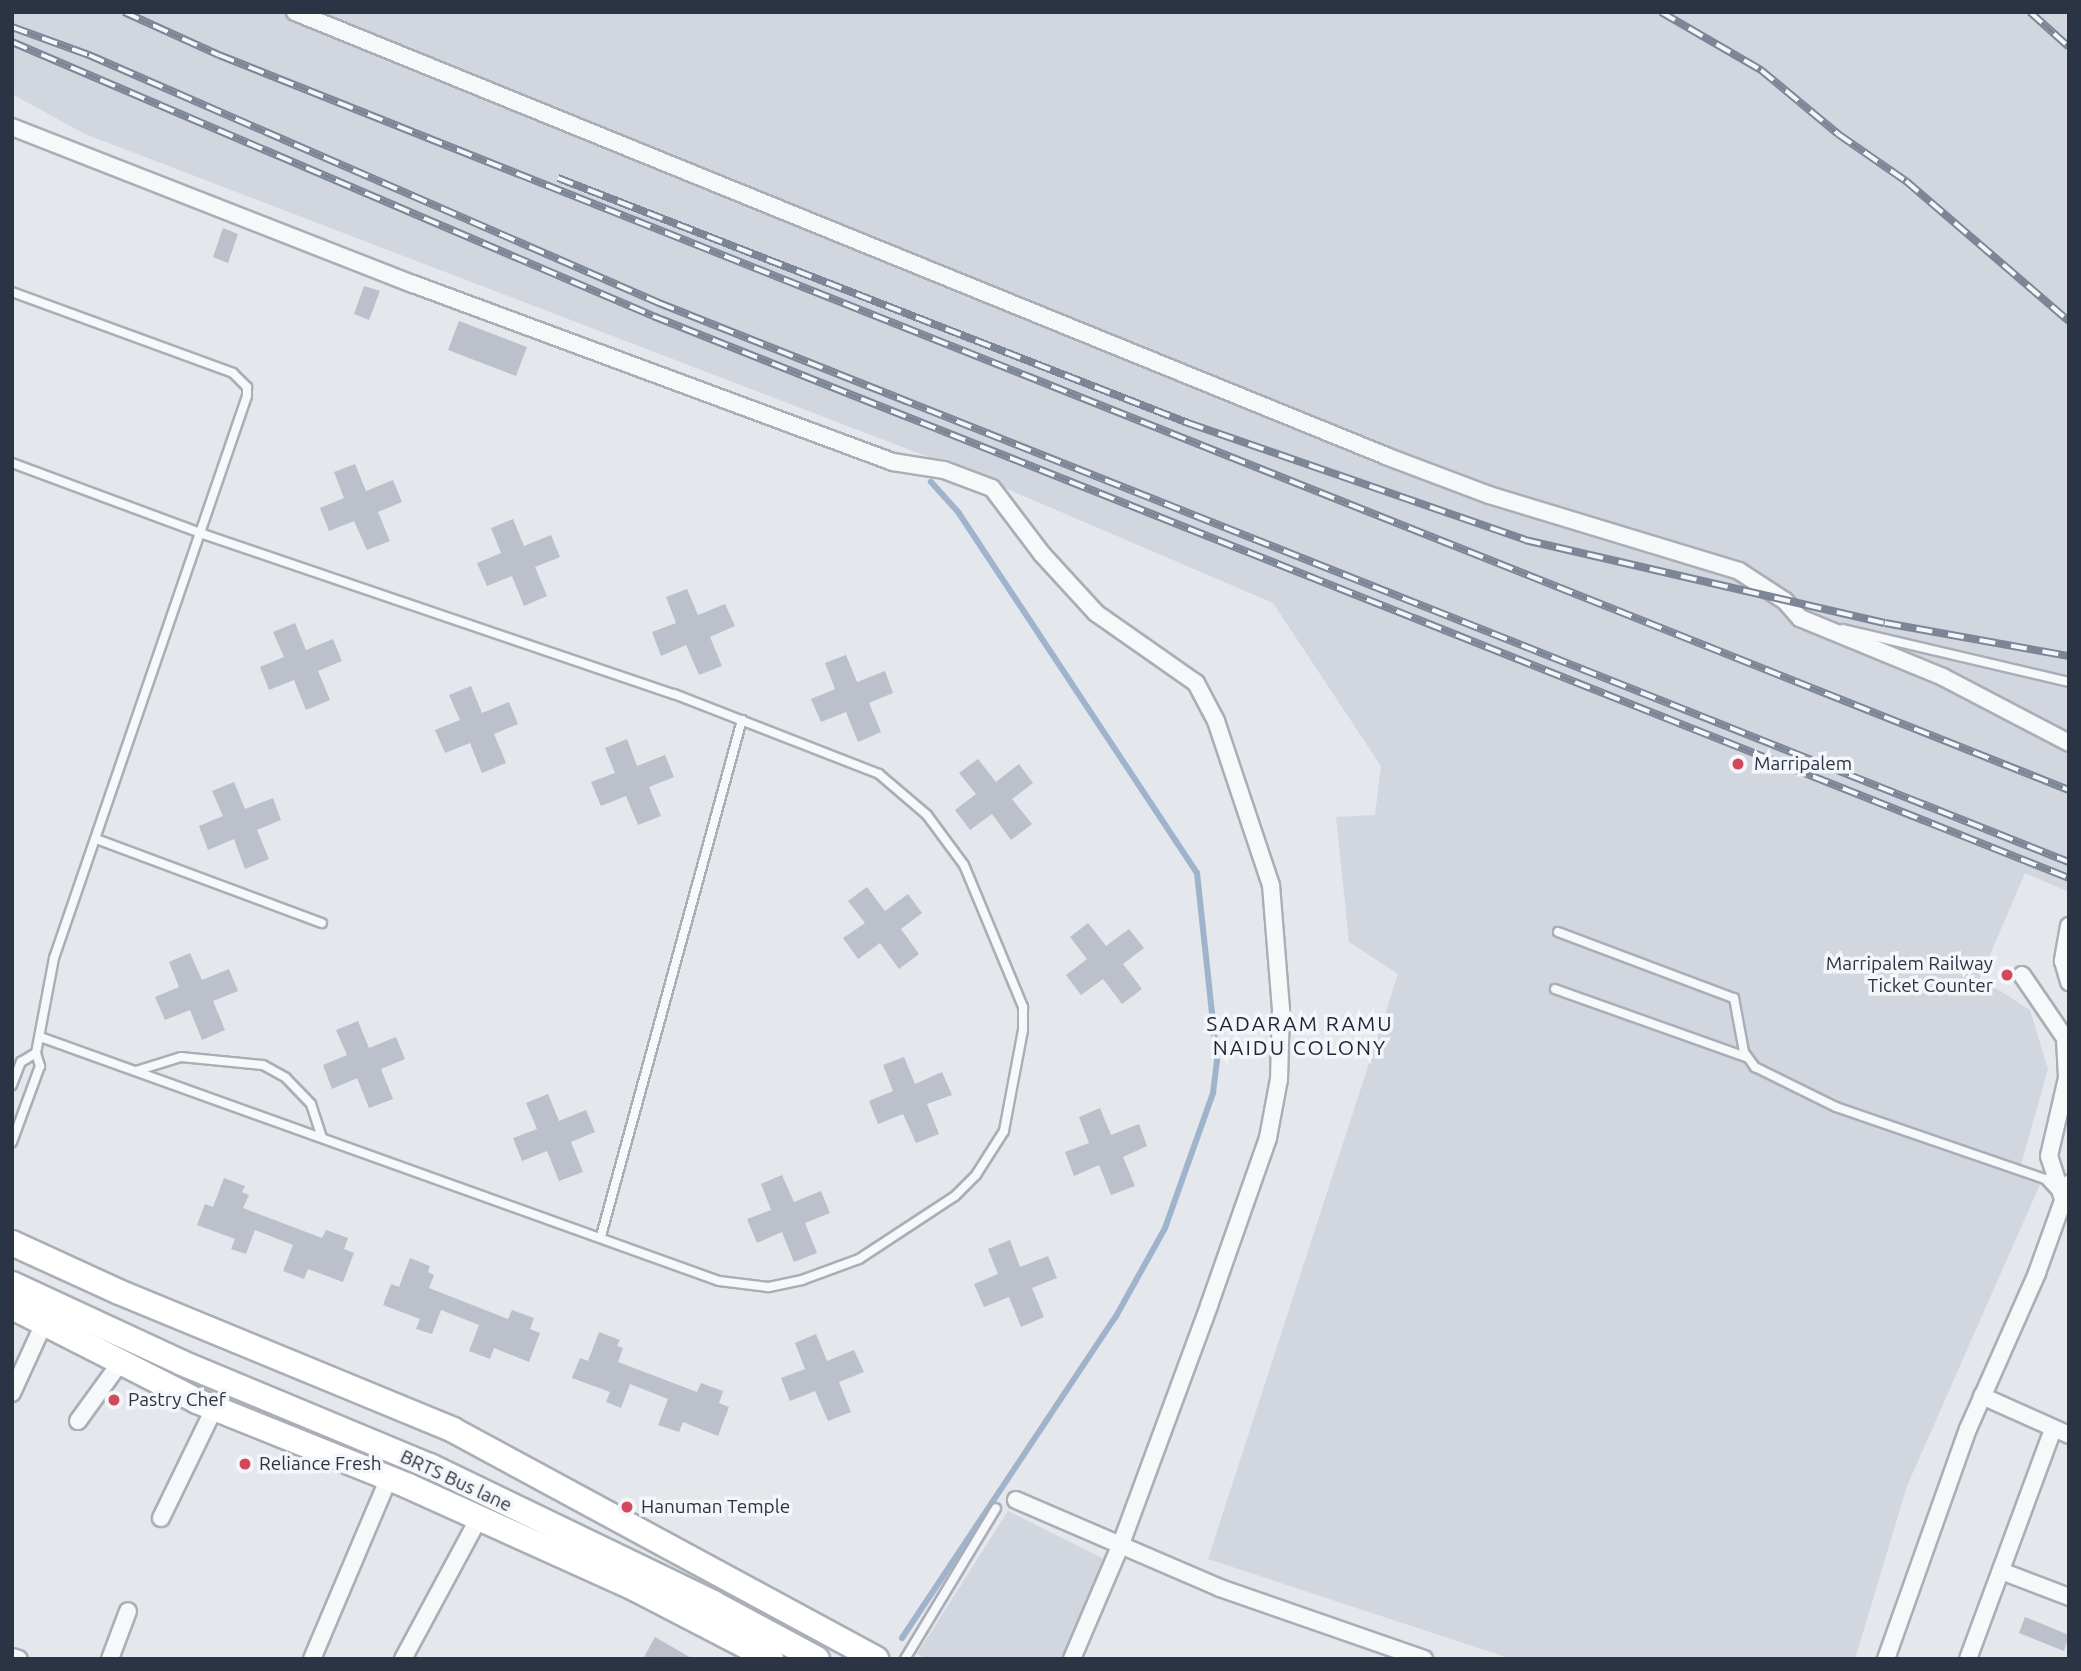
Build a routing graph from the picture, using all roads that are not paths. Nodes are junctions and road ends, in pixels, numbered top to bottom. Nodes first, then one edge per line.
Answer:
1 (295, 12) edge
2 (12, 127) edge
3 (12, 292) edge
4 (12, 463) edge
5 (203, 534) junction
6 (1800, 618) junction
7 (2069, 682) edge
8 (742, 720) junction
9 (2069, 743) edge
10 (96, 839) junction
11 (322, 923) dead end
12 (2069, 926) edge
13 (1558, 932) dead end
14 (2022, 975) dead end
15 (2069, 982) edge
16 (1555, 989) dead end
17 (40, 1037) junction
18 (36, 1053) junction
19 (1746, 1057) junction
20 (136, 1071) junction
21 (12, 1085) edge
22 (322, 1137) junction
23 (12, 1142) edge
24 (2066, 1192) edge
25 (601, 1236) junction
26 (12, 1243) edge
27 (12, 1284) edge
28 (12, 1307) edge
29 (44, 1323) junction
30 (120, 1363) junction
31 (12, 1393) edge
32 (1982, 1396) junction
33 (214, 1409) junction
34 (78, 1421) dead end
35 (2061, 1432) edge
36 (389, 1478) junction
37 (1016, 1500) dead end
38 (996, 1508) dead end
39 (161, 1518) dead end
40 (479, 1518) junction
41 (1121, 1544) junction
42 (2001, 1571) junction
43 (2069, 1597) edge
44 (128, 1611) dead end
45 (12, 1657) edge
46 (19, 1659) edge
47 (110, 1659) edge
48 (312, 1659) edge
49 (403, 1659) edge
50 (771, 1659) edge
51 (817, 1659) edge
52 (876, 1659) edge
53 (905, 1659) edge
54 (1072, 1659) edge
55 (1424, 1659) edge
56 (1886, 1659) edge
57 (1968, 1659) edge

1 - 6 street
2 - 41 street
3 - 5 lane
4 - 5 lane
5 - 8 lane
5 - 10 lane
6 - 7 lane
6 - 9 street
8 - 25 lane
8 - 25 lane
10 - 11 lane
10 - 17 lane
12 - 15 street
13 - 19 lane
14 - 24 street
16 - 19 lane
17 - 18 lane
17 - 20 lane
18 - 21 lane
18 - 23 lane
19 - 24 lane
20 - 22 lane
20 - 22 lane
22 - 25 lane
24 - 32 street
26 - 52 main road
27 - 51 main road, BRTS Bus lane
28 - 29 main road
29 - 30 main road
29 - 31 street
30 - 33 main road
30 - 34 street
32 - 35 street
32 - 56 street
33 - 36 main road
33 - 39 street
35 - 42 street
36 - 40 main road
36 - 48 street
37 - 41 street
38 - 53 lane
40 - 49 street
40 - 50 main road
41 - 54 street
41 - 55 street
42 - 43 street
42 - 57 street
44 - 47 street
45 - 46 street

